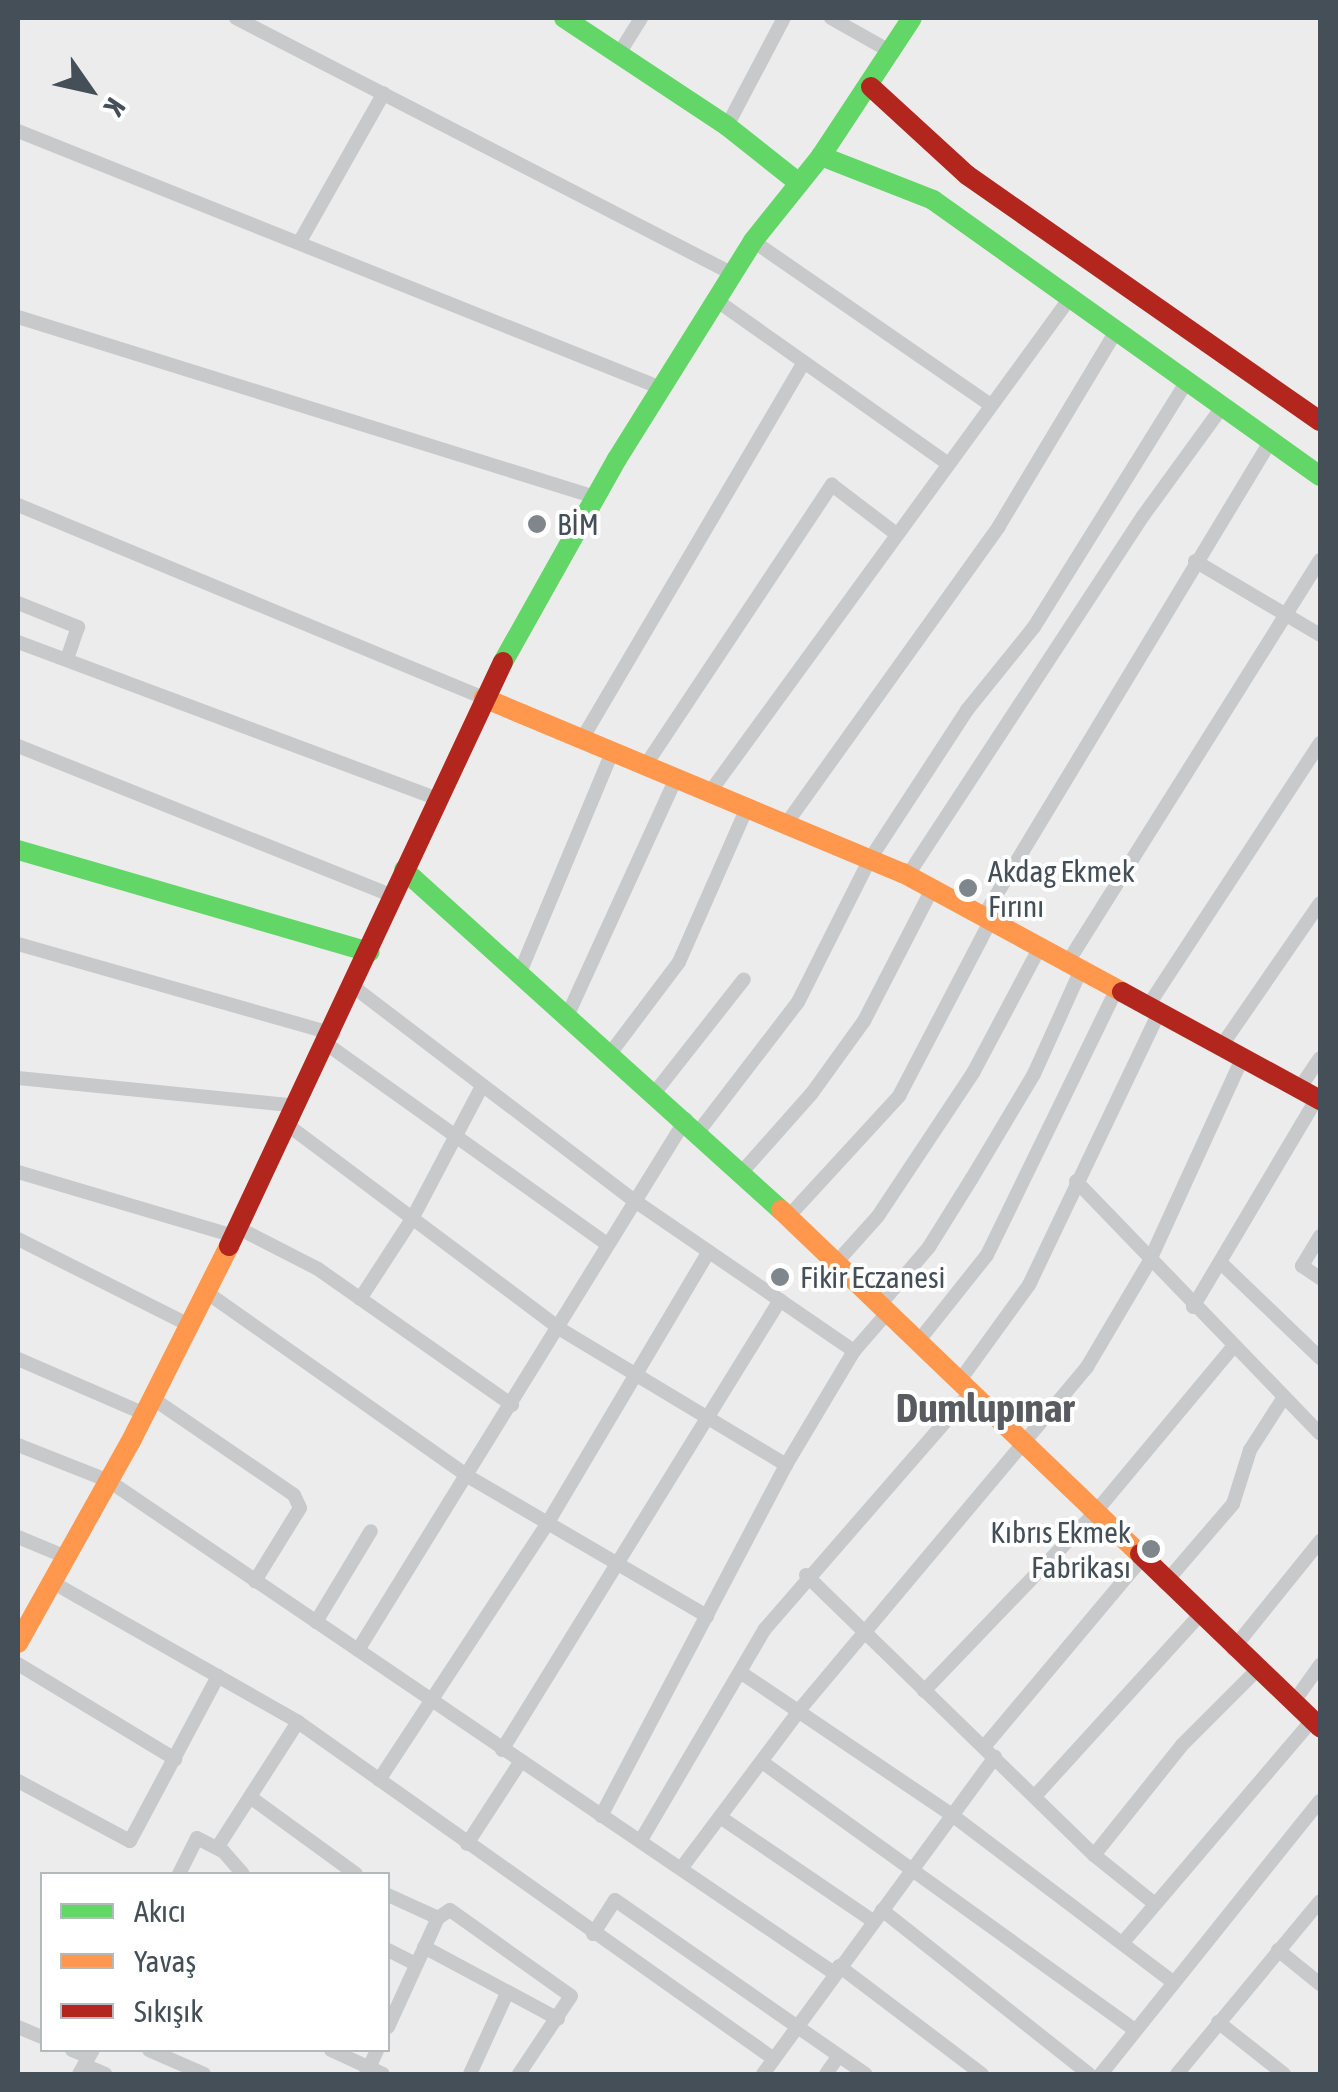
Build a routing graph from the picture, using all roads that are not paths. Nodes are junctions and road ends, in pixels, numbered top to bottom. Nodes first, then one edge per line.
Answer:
1 (236, 18) edge
2 (564, 18) edge
3 (641, 18) edge
4 (784, 18) edge
5 (831, 18) edge
6 (912, 18) edge
7 (620, 52) junction
8 (893, 53) junction
9 (870, 87) junction
10 (384, 94) junction
11 (728, 126) junction
12 (18, 131) edge
13 (821, 156) junction
14 (799, 182) junction
15 (753, 241) junction
16 (299, 243) junction
17 (733, 274) junction
18 (1070, 298) junction
19 (716, 300) junction
20 (18, 317) edge
21 (1116, 331) junction
22 (802, 365) junction
23 (1187, 382) junction
24 (661, 388) junction
25 (989, 404) junction
26 (1222, 406) junction
27 (1320, 420) edge
28 (1270, 442) junction
29 (946, 462) junction
30 (1320, 476) edge
31 (596, 496) junction
32 (18, 506) edge
33 (895, 532) junction
34 (1320, 560) edge
35 (1194, 562) junction
36 (18, 603) edge
37 (1286, 613) junction
38 (1320, 634) edge
39 (18, 642) edge
40 (67, 659) junction
41 (484, 698) junction
42 (582, 740) junction
43 (18, 746) edge
44 (1319, 748) edge
45 (612, 752) junction
46 (645, 766) junction
47 (676, 778) junction
48 (710, 792) junction
49 (437, 798) junction
50 (747, 808) junction
51 (786, 824) junction
52 (18, 850) edge
53 (870, 859) junction
54 (404, 870) junction
55 (908, 875) junction
56 (932, 889) junction
57 (393, 896) junction
58 (1320, 903) edge
59 (986, 920) junction
60 (18, 944) edge
61 (1039, 949) junction
62 (370, 952) junction
63 (1073, 968) junction
64 (521, 970) junction
65 (744, 979) dead end
66 (355, 988) junction
67 (1115, 992) junction
68 (569, 1012) junction
69 (1152, 1012) junction
70 (330, 1040) junction
71 (1220, 1048) junction
72 (612, 1051) junction
73 (1320, 1058) edge
74 (1242, 1059) junction
75 (18, 1078) edge
76 (482, 1086) junction
77 (656, 1091) junction
78 (1312, 1096) edge
79 (298, 1106) junction
80 (692, 1125) junction
81 (288, 1126) junction
82 (456, 1141) junction
83 (18, 1172) edge
84 (741, 1173) junction
85 (1076, 1181) junction
86 (632, 1199) junction
87 (412, 1218) junction
88 (787, 1218) junction
89 (236, 1232) junction
90 (1320, 1236) edge
91 (18, 1239) edge
92 (607, 1244) junction
93 (709, 1252) junction
94 (1149, 1262) junction
95 (1220, 1262) junction
96 (835, 1264) junction
97 (1320, 1278) edge
98 (206, 1292) junction
99 (360, 1299) junction
100 (780, 1300) junction
101 (1193, 1307) junction
102 (883, 1310) junction
103 (189, 1325) junction
104 (560, 1329) junction
105 (917, 1343) junction
106 (1234, 1347) junction
107 (854, 1350) junction
108 (1320, 1358) edge
109 (18, 1359) edge
110 (635, 1374) junction
111 (964, 1388) junction
112 (1284, 1398) junction
113 (512, 1405) junction
114 (149, 1406) junction
115 (711, 1420) junction
116 (1320, 1434) edge
117 (18, 1445) edge
118 (1024, 1446) junction
119 (786, 1465) junction
120 (469, 1477) junction
121 (109, 1481) junction
122 (1092, 1515) junction
123 (548, 1524) junction
124 (371, 1531) dead end
125 (18, 1537) edge
126 (1320, 1542) edge
127 (66, 1557) junction
128 (1141, 1560) junction
129 (621, 1566) junction
130 (806, 1576) junction
131 (255, 1581) junction
132 (52, 1582) junction
133 (1164, 1583) junction
134 (708, 1616) junction
135 (1198, 1616) junction
136 (316, 1622) junction
137 (865, 1629) junction
138 (18, 1643) edge
139 (1232, 1649) junction
140 (358, 1650) junction
141 (18, 1664) edge
142 (1320, 1664) edge
143 (1256, 1671) junction
144 (742, 1674) junction
145 (218, 1676) junction
146 (924, 1691) junction
147 (428, 1702) junction
148 (1293, 1703) junction
149 (801, 1708) junction
150 (298, 1722) junction
151 (1316, 1724) edge
152 (502, 1750) junction
153 (990, 1752) junction
154 (175, 1760) junction
155 (521, 1761) junction
156 (762, 1762) junction
157 (379, 1780) junction
158 (18, 1781) edge
159 (250, 1796) junction
160 (1036, 1796) junction
161 (1320, 1801) edge
162 (952, 1815) junction
163 (601, 1816) junction
164 (720, 1817) junction
165 (641, 1840) junction
166 (468, 1844) junction
167 (217, 1848) junction
168 (1094, 1855) junction
169 (683, 1866) junction
170 (915, 1867) junction
171 (180, 1872) edge
172 (241, 1872) edge
173 (353, 1872) edge
174 (390, 1897) edge
175 (1320, 1901) edge
176 (1155, 1904) junction
177 (877, 1915) junction
178 (438, 1918) junction
179 (594, 1934) junction
180 (1124, 1940) junction
181 (424, 1947) junction
182 (1278, 1950) junction
183 (390, 1951) edge
184 (416, 1964) junction
185 (836, 1969) junction
186 (1174, 1983) junction
187 (1320, 1984) edge
188 (508, 1993) junction
189 (558, 2019) junction
190 (390, 2022) edge
191 (1218, 2022) junction
192 (796, 2027) junction
193 (1135, 2030) junction
194 (154, 2052) edge
195 (335, 2052) edge
196 (838, 2056) junction
197 (774, 2060) junction
198 (86, 2062) edge
199 (373, 2072) edge
200 (104, 2074) edge
201 (204, 2074) edge
202 (470, 2074) edge
203 (519, 2074) edge
204 (763, 2074) edge
205 (826, 2074) edge
206 (865, 2074) edge
207 (982, 2074) edge
208 (1089, 2074) edge
209 (1102, 2074) edge
210 (1177, 2074) edge
211 (1284, 2074) edge

1 - 10 street
2 - 7 main road
3 - 7 street
4 - 11 street
5 - 8 street
6 - 8 main road
7 - 11 main road
8 - 9 main road
9 - 13 main road
9 - 27 main road
10 - 16 street
10 - 17 street
11 - 14 main road
12 - 16 street
13 - 14 main road
13 - 18 main road
14 - 15 main road
15 - 17 main road
15 - 25 street
16 - 24 street
17 - 19 main road
18 - 21 main road
18 - 25 street
19 - 22 street
19 - 24 main road
20 - 31 street
21 - 23 main road
21 - 51 street
22 - 29 street
22 - 42 street
23 - 26 main road
23 - 53 street
24 - 31 main road
25 - 29 street
26 - 28 main road
26 - 55 street
28 - 30 main road
28 - 35 street
29 - 33 street
31 - 41 main road
32 - 41 street
33 - 46 street
33 - 48 street
34 - 37 street
35 - 37 street
35 - 59 street
36 - 40 street
37 - 38 street
37 - 63 street
39 - 40 street
40 - 49 street
41 - 42 main road
41 - 49 main road
42 - 45 main road
43 - 57 street
44 - 69 street
45 - 46 main road
45 - 64 street
46 - 47 main road
47 - 48 main road
47 - 68 street
48 - 50 main road
49 - 54 main road
50 - 51 main road
50 - 72 street
51 - 53 main road
52 - 62 main road
53 - 55 main road
53 - 80 street
54 - 57 main road
54 - 64 main road
55 - 56 main road
56 - 59 main road
56 - 84 street
57 - 62 main road
58 - 71 street
59 - 61 main road
59 - 88 street
60 - 70 street
61 - 63 main road
61 - 96 street
62 - 66 main road
63 - 67 main road
63 - 102 street
64 - 68 main road
65 - 77 street
66 - 70 main road
66 - 76 street
67 - 69 main road
67 - 105 street
68 - 72 main road
69 - 71 main road
69 - 85 street
70 - 79 main road
70 - 82 street
71 - 74 main road
72 - 77 main road
73 - 78 street
74 - 78 main road
74 - 94 street
75 - 79 street
76 - 82 street
76 - 86 street
77 - 80 main road
78 - 95 street
79 - 81 main road
80 - 84 main road
80 - 86 street
81 - 87 street
81 - 89 main road
82 - 87 street
82 - 92 street
83 - 89 street
84 - 88 main road
85 - 94 street
85 - 111 street
86 - 92 street
86 - 93 street
87 - 99 street
87 - 104 street
88 - 96 main road
89 - 98 main road
89 - 99 street
90 - 97 street
91 - 103 street
92 - 104 street
93 - 100 street
93 - 110 street
94 - 101 street
94 - 118 street
95 - 101 street
95 - 108 street
96 - 102 main road
98 - 103 main road
98 - 120 street
99 - 113 street
100 - 107 street
100 - 115 street
101 - 106 street
102 - 105 main road
102 - 107 street
103 - 114 main road
104 - 110 street
104 - 113 street
105 - 111 main road
106 - 112 street
106 - 122 street
107 - 119 street
109 - 114 street
110 - 115 street
110 - 123 street
111 - 118 main road
111 - 130 street
112 - 116 street
112 - 133 street
113 - 120 street
114 - 121 main road
114 - 131 street
115 - 119 street
115 - 129 street
117 - 121 street
118 - 122 main road
118 - 137 street
119 - 134 street
120 - 123 street
120 - 140 street
121 - 127 main road
121 - 131 street
122 - 128 main road
122 - 146 street
123 - 129 street
123 - 147 street
124 - 136 street
125 - 127 street
126 - 139 street
127 - 132 main road
128 - 133 main road
128 - 153 street
129 - 134 street
129 - 152 street
130 - 137 street
130 - 144 street
131 - 136 street
132 - 138 main road
132 - 145 street
133 - 135 main road
134 - 163 street
135 - 139 main road
135 - 160 street
136 - 140 street
137 - 146 street
137 - 149 street
139 - 143 main road
140 - 147 street
141 - 154 street
142 - 148 street
143 - 148 main road
143 - 168 street
144 - 149 street
144 - 165 street
145 - 150 street
145 - 154 street
146 - 153 street
147 - 152 street
147 - 157 street
148 - 151 main road
149 - 156 street
149 - 162 street
150 - 157 street
150 - 159 street
151 - 176 street
152 - 155 street
153 - 160 street
153 - 162 street
154 - 158 street
155 - 163 street
155 - 166 street
156 - 164 street
156 - 170 street
157 - 166 street
159 - 167 street
159 - 173 street
160 - 168 street
161 - 186 street
162 - 170 street
162 - 180 street
163 - 165 street
164 - 169 street
164 - 177 street
165 - 169 street
166 - 179 street
167 - 171 street
167 - 172 street
168 - 176 street
169 - 185 street
170 - 177 street
170 - 193 street
174 - 178 street
175 - 182 street
176 - 180 street
177 - 185 street
177 - 208 street
178 - 181 street
178 - 189 street
179 - 192 street
179 - 197 street
180 - 186 street
181 - 184 street
181 - 188 street
182 - 187 street
182 - 191 street
183 - 184 street
184 - 190 street
185 - 192 street
185 - 207 street
186 - 193 street
188 - 189 street
188 - 202 street
189 - 203 street
191 - 210 street
191 - 211 street
192 - 196 street
192 - 197 street
193 - 209 street
194 - 201 street
195 - 199 street
196 - 205 street
196 - 206 street
197 - 204 street
198 - 200 street

